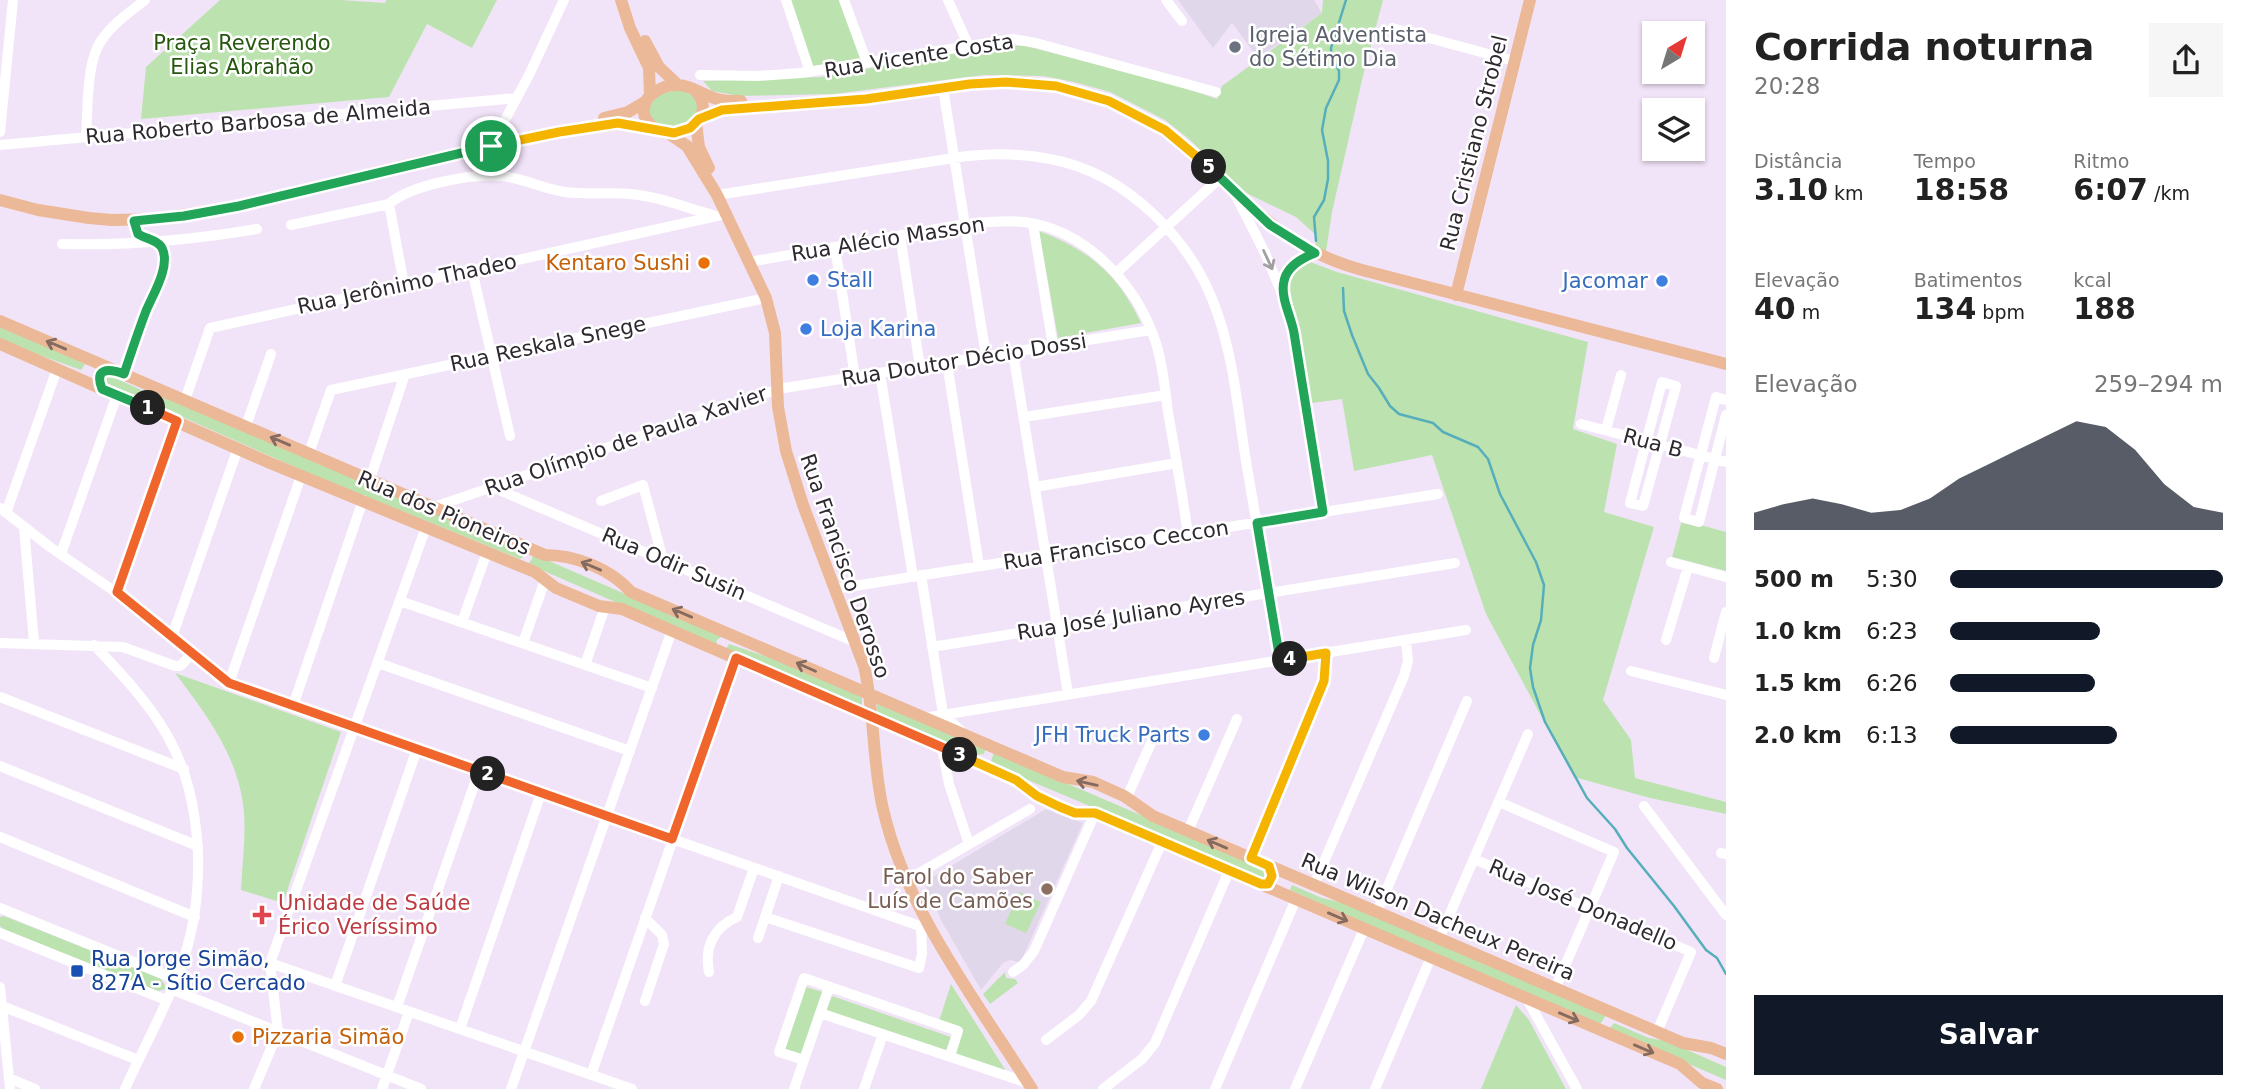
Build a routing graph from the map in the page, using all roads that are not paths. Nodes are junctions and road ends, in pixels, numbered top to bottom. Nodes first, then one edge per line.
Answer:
1 (13, 0) edge
2 (145, 0) edge
3 (564, 0) edge
4 (786, 0) edge
5 (844, 0) edge
6 (948, 0) edge
7 (1166, 0) edge
8 (1530, 0) edge
9 (622, 2) edge
10 (1182, 21) dead end
11 (1392, 28) dead end
12 (969, 47) junction
13 (1514, 61) junction
14 (867, 63) junction
15 (810, 72) junction
16 (700, 75) dead end
17 (3, 81) edge
18 (677, 84) junction
19 (943, 88) junction
20 (695, 90) junction
21 (1216, 92) dead end
22 (517, 98) junction
23 (648, 99) junction
24 (807, 103) junction
25 (698, 121) junction
26 (0, 132) edge
27 (559, 132) junction
28 (662, 132) junction
29 (86, 137) junction
30 (0, 145) edge
31 (491, 146) junction
32 (954, 158) junction
33 (1220, 178) junction
34 (1234, 192) junction
35 (717, 195) junction
36 (0, 200) edge
37 (389, 204) junction
38 (721, 215) junction
39 (134, 221) junction
40 (965, 223) junction
41 (1033, 224) junction
42 (291, 225) dead end
43 (1167, 227) junction
44 (257, 229) dead end
45 (900, 235) junction
46 (159, 243) junction
47 (62, 244) dead end
48 (835, 247) junction
49 (1315, 253) junction
50 (749, 262) junction
51 (472, 270) junction
52 (1116, 273) junction
53 (404, 285) junction
54 (1283, 293) junction
55 (1456, 295) junction
56 (766, 298) junction
57 (0, 321) edge
58 (1151, 330) junction
59 (0, 344) edge
60 (1053, 346) junction
61 (1013, 352) junction
62 (271, 354) dead end
63 (492, 356) junction
64 (986, 356) junction
65 (87, 359) junction
66 (947, 363) junction
67 (1726, 363) edge
68 (920, 367) junction
69 (57, 369) junction
70 (118, 372) junction
71 (880, 373) junction
72 (405, 374) junction
73 (1621, 375) dead end
74 (855, 377) junction
75 (77, 378) junction
76 (102, 389) junction
77 (778, 389) junction
78 (117, 395) junction
79 (1166, 395) junction
80 (185, 400) junction
81 (1726, 400) edge
82 (1726, 415) edge
83 (1024, 417) junction
84 (177, 421) junction
85 (1581, 424) dead end
86 (246, 426) junction
87 (1606, 430) junction
88 (1722, 432) junction
89 (510, 436) dead end
90 (1705, 440) junction
91 (1646, 441) junction
92 (1660, 444) junction
93 (238, 448) junction
94 (309, 453) junction
95 (1701, 455) junction
96 (1720, 460) edge
97 (1177, 463) junction
98 (301, 476) junction
99 (370, 479) junction
100 (1035, 486) junction
101 (492, 487) junction
102 (1438, 494) dead end
103 (363, 500) junction
104 (601, 501) dead end
105 (434, 507) junction
106 (3, 511) edge
107 (1323, 512) junction
108 (1257, 523) junction
109 (24, 527) junction
110 (426, 527) junction
111 (1188, 534) junction
112 (524, 545) junction
113 (487, 552) junction
114 (61, 554) junction
115 (1046, 556) junction
116 (663, 560) junction
117 (1671, 562) dead end
118 (1455, 564) dead end
119 (518, 565) junction
120 (979, 566) junction
121 (1688, 567) junction
122 (917, 576) junction
123 (1726, 577) edge
124 (545, 580) junction
125 (835, 589) junction
126 (117, 592) junction
127 (1269, 593) junction
128 (400, 601) junction
129 (605, 607) junction
130 (1726, 612) edge
131 (462, 622) junction
132 (1058, 627) junction
133 (672, 630) junction
134 (1466, 630) dead end
135 (732, 635) junction
136 (172, 638) junction
137 (1406, 640) junction
138 (1666, 640) dead end
139 (855, 642) junction
140 (0, 643) edge
141 (34, 643) junction
142 (523, 643) junction
143 (94, 645) junction
144 (932, 647) junction
145 (721, 652) junction
146 (1326, 653) junction
147 (191, 655) junction
148 (736, 658) junction
149 (1714, 658) dead end
150 (1280, 660) junction
151 (378, 663) junction
152 (585, 665) junction
153 (1631, 671) dead end
154 (229, 683) junction
155 (652, 688) junction
156 (869, 694) junction
157 (1068, 694) junction
158 (1726, 695) edge
159 (0, 697) edge
160 (1467, 701) dead end
161 (293, 706) junction
162 (943, 715) junction
163 (871, 717) junction
164 (924, 718) junction
165 (1237, 719) dead end
166 (356, 728) junction
167 (1155, 734) dead end
168 (1528, 734) dead end
169 (965, 736) junction
170 (988, 745) junction
171 (942, 747) junction
172 (417, 749) junction
173 (630, 751) junction
174 (962, 756) junction
175 (979, 764) junction
176 (0, 766) edge
177 (184, 769) junction
178 (479, 771) junction
179 (947, 773) junction
180 (541, 793) junction
181 (1127, 797) junction
182 (1499, 802) junction
183 (1644, 806) dead end
184 (1030, 809) dead end
185 (1095, 813) junction
186 (607, 816) junction
187 (1188, 831) junction
188 (0, 837) edge
189 (672, 839) junction
190 (1162, 842) junction
191 (969, 844) junction
192 (198, 846) junction
193 (1251, 858) junction
194 (1474, 859) junction
195 (1269, 866) junction
196 (754, 868) junction
197 (1229, 871) junction
198 (779, 876) junction
199 (1297, 878) junction
200 (907, 880) junction
201 (1261, 884) junction
202 (1314, 885) junction
203 (1292, 898) junction
204 (0, 908) edge
205 (1590, 908) junction
206 (1377, 912) junction
207 (1726, 915) edge
208 (195, 917) junction
209 (765, 917) junction
210 (645, 918) junction
211 (926, 928) junction
212 (1364, 929) junction
213 (0, 933) edge
214 (758, 938) dead end
215 (1439, 939) junction
216 (1432, 957) junction
217 (270, 963) junction
218 (709, 972) dead end
219 (1013, 972) dead end
220 (335, 986) junction
221 (0, 987) edge
222 (829, 987) junction
223 (171, 989) junction
224 (1555, 989) junction
225 (1527, 999) junction
226 (645, 1001) dead end
227 (2, 1006) junction
228 (397, 1007) junction
229 (409, 1012) junction
230 (820, 1013) junction
231 (1618, 1015) junction
232 (460, 1029) junction
233 (278, 1032) junction
234 (1657, 1032) junction
235 (883, 1034) junction
236 (1609, 1034) junction
237 (1046, 1040) dead end
238 (524, 1052) junction
239 (1726, 1054) edge
240 (950, 1056) junction
241 (138, 1060) junction
242 (804, 1060) junction
243 (591, 1075) junction
244 (388, 1076) junction
245 (10, 1084) edge
246 (1030, 1086) edge
247 (35, 1089) edge
248 (125, 1089) edge
249 (254, 1089) edge
250 (382, 1089) edge
251 (421, 1089) edge
252 (511, 1089) edge
253 (632, 1089) edge
254 (794, 1089) edge
255 (864, 1089) edge
256 (1102, 1089) edge
257 (1215, 1089) edge
258 (1295, 1089) edge
259 (1375, 1089) edge
260 (1577, 1089) edge
261 (1717, 1089) edge

1 - 17 street
2 - 29 street
3 - 22 street
4 - 15 street
5 - 14 street
6 - 12 street
7 - 10 street
8 - 13 main road, Rua Cristiano Strobel
9 - 18 main road
9 - 23 main road
11 - 13 street
12 - 14 street, Rua Vicente Costa
12 - 21 street, Rua Vicente Costa
13 - 55 main road, Rua Cristiano Strobel
14 - 15 street, Rua Vicente Costa
15 - 16 street, Rua Vicente Costa
17 - 26 street
18 - 20 main road
18 - 23 main road
19 - 24 main road
19 - 32 street
19 - 33 main road
20 - 24 main road
20 - 25 main road
22 - 29 street, Rua Roberto Barbosa de Almeida
22 - 31 street
23 - 27 main road
23 - 28 main road
24 - 25 main road
25 - 28 main road
25 - 35 main road, Rua Francisco Derosso
27 - 28 main road
27 - 31 main road
28 - 35 main road, Rua Francisco Derosso
29 - 30 street, Rua Roberto Barbosa de Almeida
31 - 39 main road
32 - 35 street
32 - 40 street
32 - 43 street
33 - 34 main road
33 - 43 street
34 - 49 main road
34 -> 54 street
35 - 38 main road, Rua Francisco Derosso
36 - 39 main road
37 - 38 street
37 - 42 street
37 - 53 street
38 - 50 main road, Rua Francisco Derosso
38 - 51 street, Rua Jerônimo Thadeo
39 - 46 street
40 - 41 street, Rua Alécio Masson
40 - 45 street, Rua Alécio Masson
40 - 64 street
41 - 52 street, Rua Alécio Masson
41 - 60 street
43 - 52 street
43 - 108 street
44 - 46 street
45 - 48 street, Rua Alécio Masson
45 - 68 street
46 - 47 street
46 - 70 street
48 - 50 street, Rua Alécio Masson
48 - 74 street
49 - 54 street
49 - 55 main road
50 - 56 main road, Rua Francisco Derosso
51 - 53 street, Rua Jerônimo Thadeo
51 - 63 street
52 - 58 street, Rua Alécio Masson
53 - 80 street, Rua Jerônimo Thadeo
54 - 107 street
55 - 67 main road
56 - 63 street, Rua Reskala Snege
56 - 77 main road, Rua Francisco Derosso
65 -> 57 main road, Rua dos Pioneiros
58 - 60 street, Rua Doutor Décio Dossi
58 - 79 street, Rua Alécio Masson
59 - 69 main road, Rua dos Pioneiros
60 - 61 street, Rua Doutor Décio Dossi
61 - 64 street, Rua Doutor Décio Dossi
61 - 83 street
62 - 86 street
63 - 72 street, Rua Reskala Snege
63 - 89 street
64 - 66 street, Rua Doutor Décio Dossi
65 - 70 main road, Rua dos Pioneiros
65 - 75 main road
66 - 68 street, Rua Doutor Décio Dossi
66 - 120 street
68 - 71 street, Rua Doutor Décio Dossi
69 - 75 main road, Rua dos Pioneiros
69 - 106 street
70 - 76 main road
70 - 80 main road, Rua dos Pioneiros
71 - 74 street, Rua Doutor Décio Dossi
71 - 122 street
72 - 94 street, Rua Reskala Snege
72 - 99 street
73 - 87 street
74 - 77 street, Rua Doutor Décio Dossi
75 - 76 main road, Rua dos Pioneiros
76 - 78 main road, Rua dos Pioneiros
77 - 101 street, Rua Olímpio de Paula Xavier
77 - 125 main road, Rua Francisco Derosso
78 - 84 main road, Rua dos Pioneiros
78 - 114 street
79 - 83 street
79 - 97 street, Rua Alécio Masson
80 - 86 main road, Rua dos Pioneiros
81 - 90 street
82 - 88 street
83 - 100 street
84 - 93 main road, Rua dos Pioneiros
84 - 126 street
85 - 87 street, Rua B
94 -> 86 main road, Rua dos Pioneiros
87 - 91 street, Rua B
88 - 90 street
88 - 96 street
90 - 95 street
91 - 92 street, Rua B
91 - 92 street
91 - 92 street
92 - 95 street, Rua B
93 - 98 main road, Rua dos Pioneiros
93 - 136 street
94 - 99 main road, Rua dos Pioneiros
95 - 96 street, Rua B
95 - 96 street
97 - 100 street
97 - 111 street, Rua Alécio Masson
98 - 103 main road, Rua dos Pioneiros
98 - 154 street
99 - 105 main road, Rua dos Pioneiros
100 - 115 street
101 - 105 street, Rua Olímpio de Paula Xavier
101 - 116 street, Rua Odir Susin
102 - 107 street, Rua Francisco Ceccon
103 - 110 main road, Rua dos Pioneiros
103 - 161 street
104 - 116 street
105 - 112 main road, Rua dos Pioneiros
106 - 109 street
107 - 108 street, Rua Francisco Ceccon
108 - 111 street, Rua Francisco Ceccon
108 - 127 street
109 - 114 street
109 - 141 street
110 - 113 main road, Rua dos Pioneiros
110 - 128 street
111 - 115 street, Rua Francisco Ceccon
112 - 119 main road
135 -> 112 main road, Rua dos Pioneiros
113 - 119 main road, Rua dos Pioneiros
113 - 131 street
114 - 126 street
115 - 120 street, Rua Francisco Ceccon
115 - 132 street
116 - 139 street, Rua Odir Susin
117 - 121 street
118 - 127 street, Rua José Juliano Ayres
119 - 124 main road, Rua dos Pioneiros
120 - 122 street, Rua Francisco Ceccon
121 - 123 street
121 - 138 street
122 - 125 street, Rua Francisco Ceccon
122 - 144 street
124 - 129 main road, Rua dos Pioneiros
124 - 142 street
125 - 139 main road, Rua Francisco Derosso
126 - 136 street
127 - 132 street, Rua José Juliano Ayres
127 - 150 street
128 - 131 street
128 - 151 street
129 - 133 main road, Rua dos Pioneiros
129 - 152 street
130 - 149 street
131 - 142 street
132 - 144 street, Rua José Juliano Ayres
132 - 157 street
133 - 145 main road, Rua dos Pioneiros
133 - 155 street
134 - 137 street
135 - 145 main road
156 -> 135 main road, Rua dos Pioneiros
136 - 147 street
137 - 146 street
137 - 202 street
139 - 156 main road, Rua Francisco Derosso
140 - 141 street
141 - 143 street
142 - 152 street
143 - 147 street
143 - 177 street
144 - 162 street
145 - 148 main road, Rua dos Pioneiros
146 - 150 street
146 - 193 street
147 - 154 street
148 - 163 main road, Rua dos Pioneiros
148 - 189 street
150 - 157 street
151 - 166 street
151 - 173 street
152 - 155 street
153 - 158 street
154 - 161 street
155 - 173 street
156 - 163 main road, Rua Francisco Derosso
156 - 164 main road, Rua Wilson Dacheux Pereira
157 - 162 street
159 - 177 street
160 - 206 street
161 - 166 street
162 - 164 street
162 - 169 street
163 - 171 main road, Rua Wilson Dacheux Pereira
163 - 200 main road, Rua Francisco Derosso
164 - 169 main road, Rua Wilson Dacheux Pereira
165 - 187 street
166 - 172 street
166 - 217 street
167 - 181 street
168 - 182 street
169 - 170 main road, Rua Wilson Dacheux Pereira
170 - 175 main road
181 -> 170 main road, Rua Wilson Dacheux Pereira
171 - 174 main road, Rua Wilson Dacheux Pereira
171 - 179 street
172 - 178 street
172 - 220 street
173 - 186 street
174 - 175 main road, Rua Wilson Dacheux Pereira
174 - 179 street
175 - 185 main road, Rua Wilson Dacheux Pereira
176 - 192 street
177 - 192 street
178 - 180 street
178 - 228 street
179 - 191 street
180 - 186 street
180 - 232 street
181 - 187 main road, Rua Wilson Dacheux Pereira
182 - 194 street
182 - 205 street
183 - 207 street
184 - 191 street
185 - 190 main road, Rua Wilson Dacheux Pereira
185 - 219 street
186 - 189 street
186 - 238 street
193 -> 187 main road, Rua Wilson Dacheux Pereira
188 - 208 street
189 - 196 street
189 - 210 street
190 - 197 main road, Rua Wilson Dacheux Pereira
190 - 237 street
191 - 200 street
192 - 208 street
193 - 195 main road, Rua Wilson Dacheux Pereira
194 - 205 street, Rua José Donadello
194 - 215 street
195 - 199 main road, Rua Wilson Dacheux Pereira
195 - 201 main road
196 - 198 street
196 - 218 street
197 - 201 main road, Rua Wilson Dacheux Pereira
197 - 256 street
198 - 209 street
198 - 211 street
199 - 202 main road, Rua Wilson Dacheux Pereira
199 - 203 main road
200 - 211 main road, Rua Francisco Derosso
201 - 203 main road, Rua Wilson Dacheux Pereira
202 - 206 main road, Rua Wilson Dacheux Pereira
203 -> 212 main road, Rua Wilson Dacheux Pereira
203 - 257 street
204 - 223 street
205 - 224 street
205 - 234 street, Rua José Donadello
206 - 215 main road, Rua Wilson Dacheux Pereira
208 - 223 street
209 - 211 street
209 - 214 street
210 - 226 street
210 - 243 street
211 - 246 main road, Rua Francisco Derosso
212 - 216 main road, Rua Wilson Dacheux Pereira
212 - 258 street
213 - 223 street
215 - 224 main road, Rua Wilson Dacheux Pereira
216 - 225 main road, Rua Wilson Dacheux Pereira
216 - 259 street
217 - 220 street
217 - 233 street
220 - 228 street
221 - 227 street
222 - 230 street
222 - 240 street
222 - 242 street
223 - 233 street
223 - 241 street
224 - 231 main road, Rua Wilson Dacheux Pereira
225 -> 236 main road, Rua Wilson Dacheux Pereira
225 - 260 street
227 - 241 street
227 - 245 street
228 - 229 street
229 - 232 street
229 - 244 street
230 - 235 street
230 - 242 street
231 - 234 main road, Rua Wilson Dacheux Pereira
231 - 236 main road
232 - 238 street
233 - 244 street
233 - 249 street
234 - 239 main road, Rua Wilson Dacheux Pereira
235 - 240 street
235 - 255 street
236 -> 261 main road, Rua Wilson Dacheux Pereira
238 - 243 street
238 - 252 street
240 - 246 street
241 - 248 street
242 - 254 street
243 - 253 street
244 - 250 street
244 - 251 street
245 - 247 street

